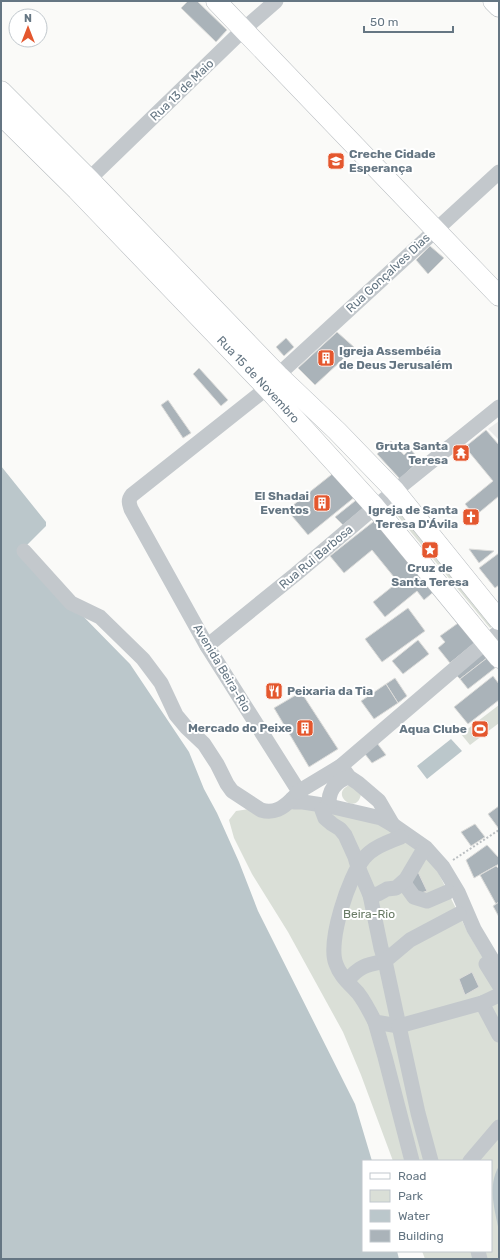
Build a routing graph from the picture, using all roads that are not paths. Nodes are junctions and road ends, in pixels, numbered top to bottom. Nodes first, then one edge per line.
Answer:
1 (216, 1) edge
2 (276, 1) edge
3 (493, 1) edge
4 (499, 7) edge
5 (244, 29) junction
6 (1, 91) edge
7 (1, 115) edge
8 (499, 172) edge
9 (83, 185) junction
10 (436, 229) junction
11 (499, 296) edge
12 (273, 382) junction
13 (499, 407) edge
14 (395, 491) junction
15 (129, 502) joint
16 (375, 507) junction
17 (24, 551) dead end
18 (499, 620) edge
19 (492, 637) edge
20 (207, 646) junction
21 (499, 658) edge
22 (345, 772) junction
23 (370, 794) junction
24 (294, 800) junction
25 (325, 808) junction
26 (364, 814) junction
27 (397, 831) junction
28 (422, 852) junction
29 (358, 867) junction
30 (406, 886) dead end
31 (448, 892) junction
32 (370, 895) junction
33 (459, 914) junction
34 (385, 961) junction
35 (499, 971) edge
36 (347, 981) junction
37 (499, 985) edge
38 (499, 995) edge
39 (482, 1004) junction
40 (374, 1022) junction
41 (399, 1026) junction
42 (499, 1035) edge
43 (499, 1128) edge
44 (412, 1160) edge
45 (431, 1160) edge
46 (471, 1160) edge

1 - 5 main road
2 - 5 street, Rua 13 de Maio
3 - 4 main road
5 - 9 street, Rua 13 de Maio
5 - 10 main road
6 - 9 main road, Rua 15 de Novembro
7 - 9 main road, Rua 15 de Novembro
8 - 10 street, Rua Gonçalves Dias
9 - 12 main road, Rua 15 de Novembro
10 - 11 main road
10 - 12 street, Rua Gonçalves Dias
12 - 14 main road, Rua 15 de Novembro
12 - 15 street, Rua Gonçalves Dias
12 - 16 main road, Rua 15 de Novembro
13 - 14 street, Rua Rui Barbosa
14 - 16 street, Rua Rui Barbosa
14 - 18 main road, Rua 15 de Novembro
15 - 20 street, Avenida Beira-Rio
16 - 19 main road, Rua 15 de Novembro
16 - 20 street, Rua Rui Barbosa
17 - 24 street
19 - 21 main road, Rua 15 de Novembro
19 - 22 street
20 - 24 street, Avenida Beira-Rio
22 - 23 street
22 - 24 street
22 - 25 street
23 - 26 street
23 - 27 street
24 - 25 street
25 - 26 street
25 - 27 street
25 - 29 street
26 - 27 street
27 - 28 street
27 - 29 street
27 - 35 street
28 - 31 street
28 - 32 street
29 - 32 street
29 - 36 street
30 - 31 street
31 - 33 street
32 - 34 street
33 - 34 street
33 - 37 street
34 - 36 street
34 - 41 street
36 - 40 street
38 - 39 street
39 - 41 street
39 - 42 street
40 - 41 street
40 - 44 street
41 - 45 street
43 - 46 street

